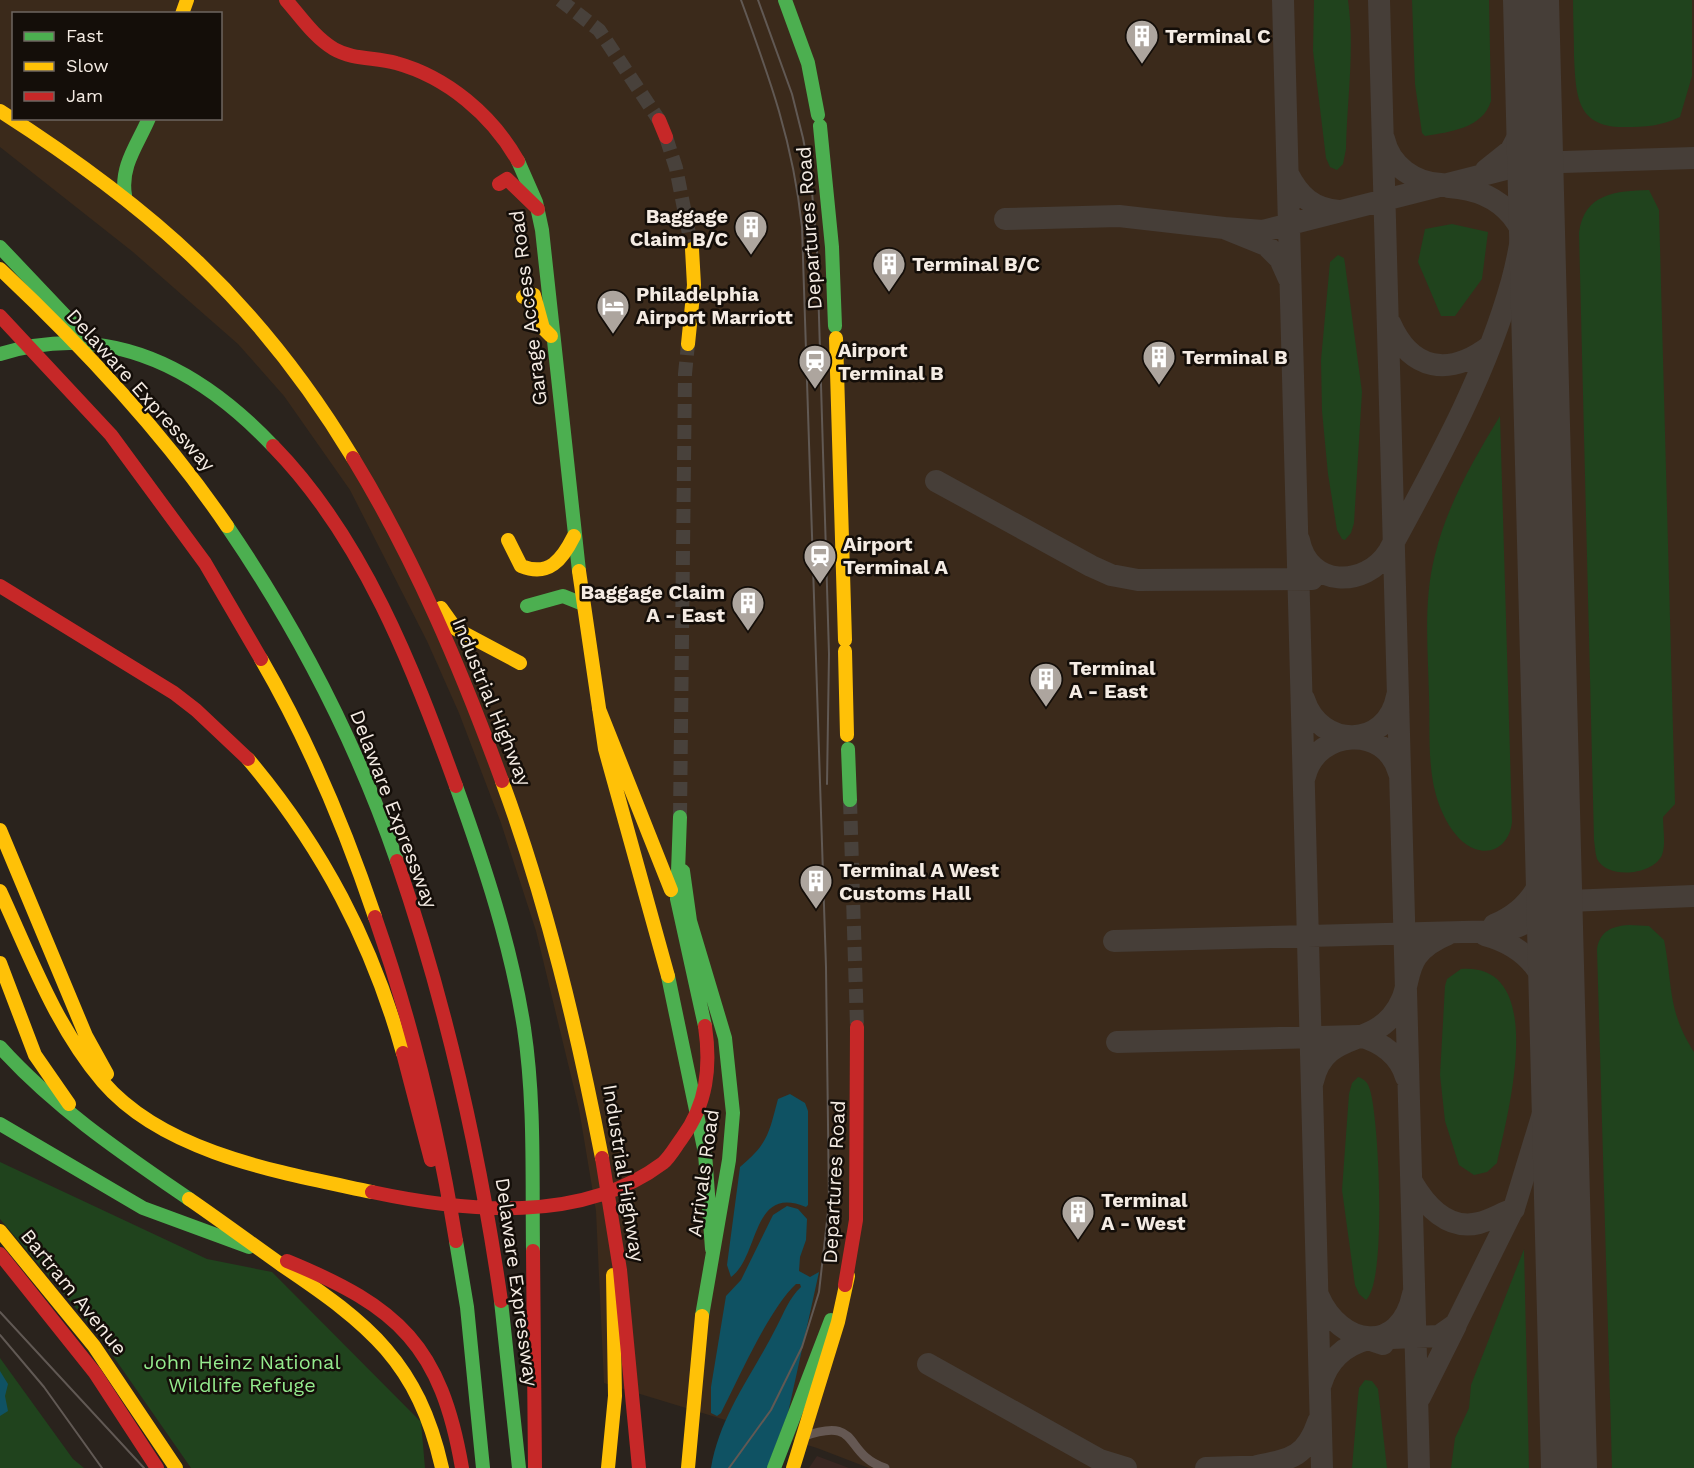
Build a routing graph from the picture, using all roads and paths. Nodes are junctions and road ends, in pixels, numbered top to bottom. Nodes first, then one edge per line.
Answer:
1 (286, 0) edge
2 (785, 0) edge
3 (14, 120) edge
4 (148, 120) edge
5 (659, 120) tunnel mouth
6 (666, 137) tunnel mouth
7 (499, 184) dead end
8 (125, 195) junction
9 (538, 209) junction
10 (0, 248) edge
11 (692, 249) tunnel mouth
12 (0, 269) edge
13 (523, 297) dead end
14 (0, 316) edge
15 (553, 336) junction
16 (688, 344) tunnel mouth
17 (136, 351) junction
18 (0, 354) edge
19 (0, 359) edge
20 (191, 473) junction
21 (574, 535) junction
22 (508, 540) dead end
23 (418, 577) junction
24 (0, 586) edge
25 (584, 604) junction
26 (527, 606) dead end
27 (520, 663) dead end
28 (598, 710) junction
29 (849, 800) tunnel mouth
30 (0, 830) edge
31 (0, 891) edge
32 (680, 919) junction
33 (0, 963) edge
34 (856, 1027) tunnel mouth
35 (0, 1047) edge
36 (0, 1124) edge
37 (262, 1165) junction
38 (142, 1167) junction
39 (610, 1204) junction
40 (0, 1231) edge
41 (712, 1249) junction
42 (0, 1254) edge
43 (848, 1276) junction
44 (464, 1287) junction
45 (802, 1437) junction
46 (157, 1468) edge
47 (176, 1468) edge
48 (442, 1468) edge
49 (462, 1468) edge
50 (483, 1468) edge
51 (519, 1468) edge
52 (535, 1468) edge
53 (608, 1468) edge
54 (639, 1468) edge
55 (688, 1468) edge
56 (774, 1468) edge
57 (793, 1468) edge
58 (885, 1468) edge

1 - 9 main road, Garage Access Road
2 - 29 main road, Departures Road
3 - 8 main road, Industrial Highway
4 - 8 main road
5 - 6 main road
7 - 9 main road
8 - 23 main road, Industrial Highway
9 - 15 main road, Garage Access Road
10 - 20 main road
11 - 16 main road
12 - 20 main road, Delaware Expressway
13 - 15 main road
14 - 44 main road
15 - 21 main road, Garage Access Road
17 - 18 main road
17 - 19 main road
17 - 52 main road
20 - 51 main road, Delaware Expressway
21 - 22 main road
21 - 25 main road, Garage Access Road
23 - 27 main road
23 - 39 main road, Industrial Highway
24 - 44 main road
25 - 26 main road
25 - 28 main road, Garage Access Road
28 - 32 main road
28 - 41 main road
30 - 37 main road
31 - 37 main road
32 - 37 main road
32 - 41 main road, Arrivals Road
33 - 38 main road
34 - 43 main road, Departures Road
35 - 38 main road
36 - 49 main road
38 - 48 main road
39 - 53 main road
39 - 54 main road, Industrial Highway
40 - 47 main road, Bartram Avenue
41 - 55 main road, Arrivals Road
42 - 46 main road, Bartram Avenue
43 - 45 main road
43 - 56 main road, Departures Road
44 - 50 main road
45 - 57 main road
45 - 58 street

